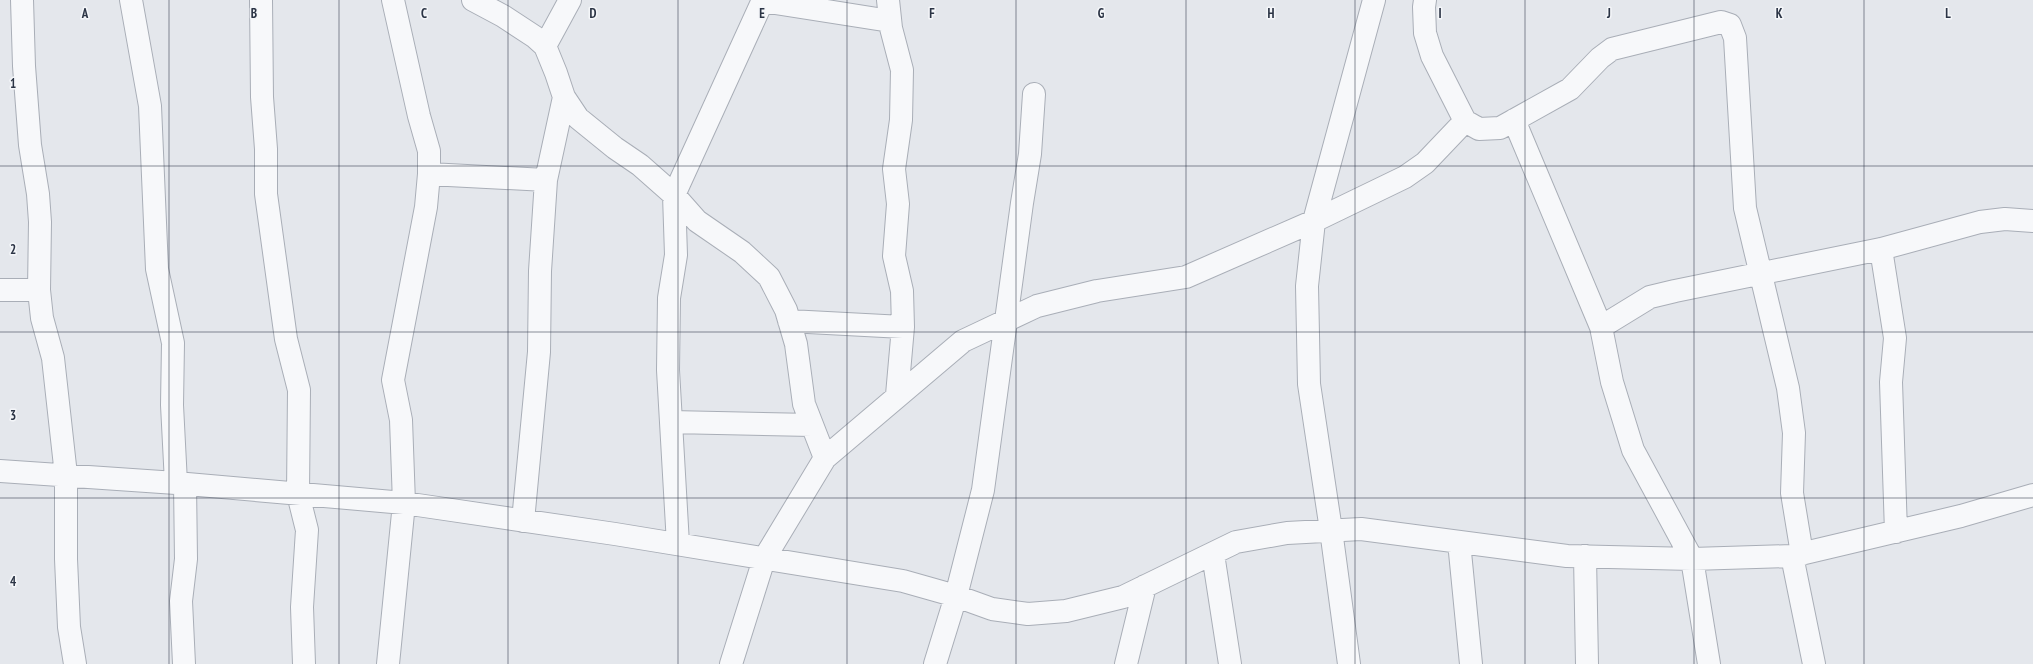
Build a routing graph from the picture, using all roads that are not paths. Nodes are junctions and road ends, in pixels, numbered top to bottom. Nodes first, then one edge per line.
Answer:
1 (22, 0) edge
2 (130, 0) edge
3 (261, 0) edge
4 (393, 0) edge
5 (473, 0) edge
6 (570, 0) edge
7 (763, 0) edge
8 (1374, 0) edge
9 (1425, 0) edge
10 (889, 11) edge
11 (545, 46) junction
12 (1034, 94) dead end
13 (564, 97) junction
14 (1514, 120) junction
15 (1465, 122) junction
16 (429, 174) junction
17 (546, 180) junction
18 (674, 195) junction
19 (1314, 221) junction
20 (2033, 221) edge
21 (1881, 249) junction
22 (1760, 273) junction
23 (0, 290) edge
24 (39, 290) junction
25 (1007, 320) junction
26 (790, 321) junction
27 (903, 327) junction
28 (1601, 327) junction
29 (897, 395) junction
30 (671, 422) junction
31 (812, 425) junction
32 (824, 458) junction
33 (0, 472) edge
34 (66, 475) junction
35 (180, 484) junction
36 (298, 494) junction
37 (2033, 495) edge
38 (404, 503) junction
39 (523, 521) junction
40 (1331, 530) junction
41 (1896, 532) junction
42 (1459, 542) junction
43 (678, 544) junction
44 (1213, 554) junction
45 (1797, 555) junction
46 (1585, 556) junction
47 (764, 559) junction
48 (1692, 559) junction
49 (1145, 586) junction
50 (956, 596) junction
51 (75, 664) edge
52 (184, 664) edge
53 (304, 664) edge
54 (388, 664) edge
55 (731, 664) edge
56 (935, 664) edge
57 (1126, 664) edge
58 (1230, 664) edge
59 (1349, 664) edge
60 (1471, 664) edge
61 (1586, 664) edge
62 (1709, 664) edge
63 (1814, 664) edge

1 - 24 street
2 - 35 street
3 - 36 street
4 - 16 street
5 - 11 street
6 - 11 street
7 - 10 street
7 - 18 street
8 - 19 street
9 - 15 street
10 - 27 street
11 - 13 street
12 - 25 street
13 - 17 street
13 - 18 street
14 - 15 street
14 - 22 street
14 - 28 street
15 - 19 street
16 - 17 street
16 - 38 street
17 - 39 street
18 - 26 street
18 - 30 street
19 - 25 street
19 - 40 street
20 - 21 street
21 - 22 street
21 - 41 street
22 - 28 street
22 - 45 street
23 - 24 street
24 - 34 street
25 - 29 street
25 - 50 street
26 - 27 street
26 - 31 street
27 - 29 street
28 - 48 street
29 - 32 street
30 - 31 street
30 - 43 street
31 - 32 street
32 - 47 street
33 - 34 street
34 - 35 street
34 - 51 street
35 - 36 street
35 - 52 street
36 - 38 street
36 - 53 street
37 - 41 street
38 - 39 street
38 - 54 street
39 - 43 street
40 - 42 street
40 - 44 street
40 - 59 street
41 - 45 street
42 - 46 street
42 - 60 street
43 - 47 street
44 - 49 street
44 - 58 street
45 - 48 street
45 - 63 street
46 - 48 street
46 - 61 street
47 - 50 street
47 - 55 street
48 - 62 street
49 - 50 street
49 - 57 street
50 - 56 street

